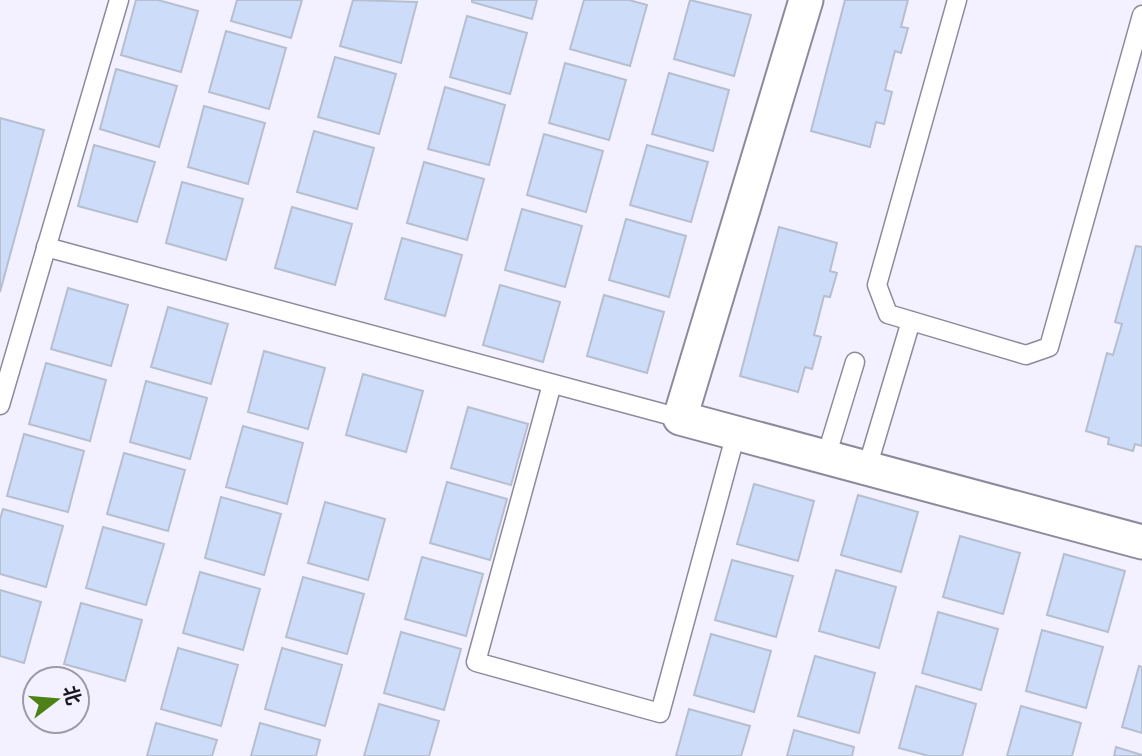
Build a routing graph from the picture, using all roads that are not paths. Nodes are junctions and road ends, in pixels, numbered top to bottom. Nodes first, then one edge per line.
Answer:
1 (119, 0) edge
2 (806, 0) edge
3 (957, 0) edge
4 (1142, 15) edge
5 (46, 247) junction
6 (911, 321) junction
7 (855, 362) dead end
8 (552, 384) junction
9 (0, 405) edge
10 (680, 418) junction
11 (736, 433) junction
12 (826, 457) junction
13 (867, 468) junction
14 (1142, 542) edge

1 - 5 lane
2 - 10 street
3 - 6 lane
4 - 6 lane
5 - 8 lane
5 - 9 lane
6 - 13 lane
7 - 12 lane
8 - 10 lane
8 - 11 lane
10 - 11 street
11 - 12 street
12 - 13 street
13 - 14 street

